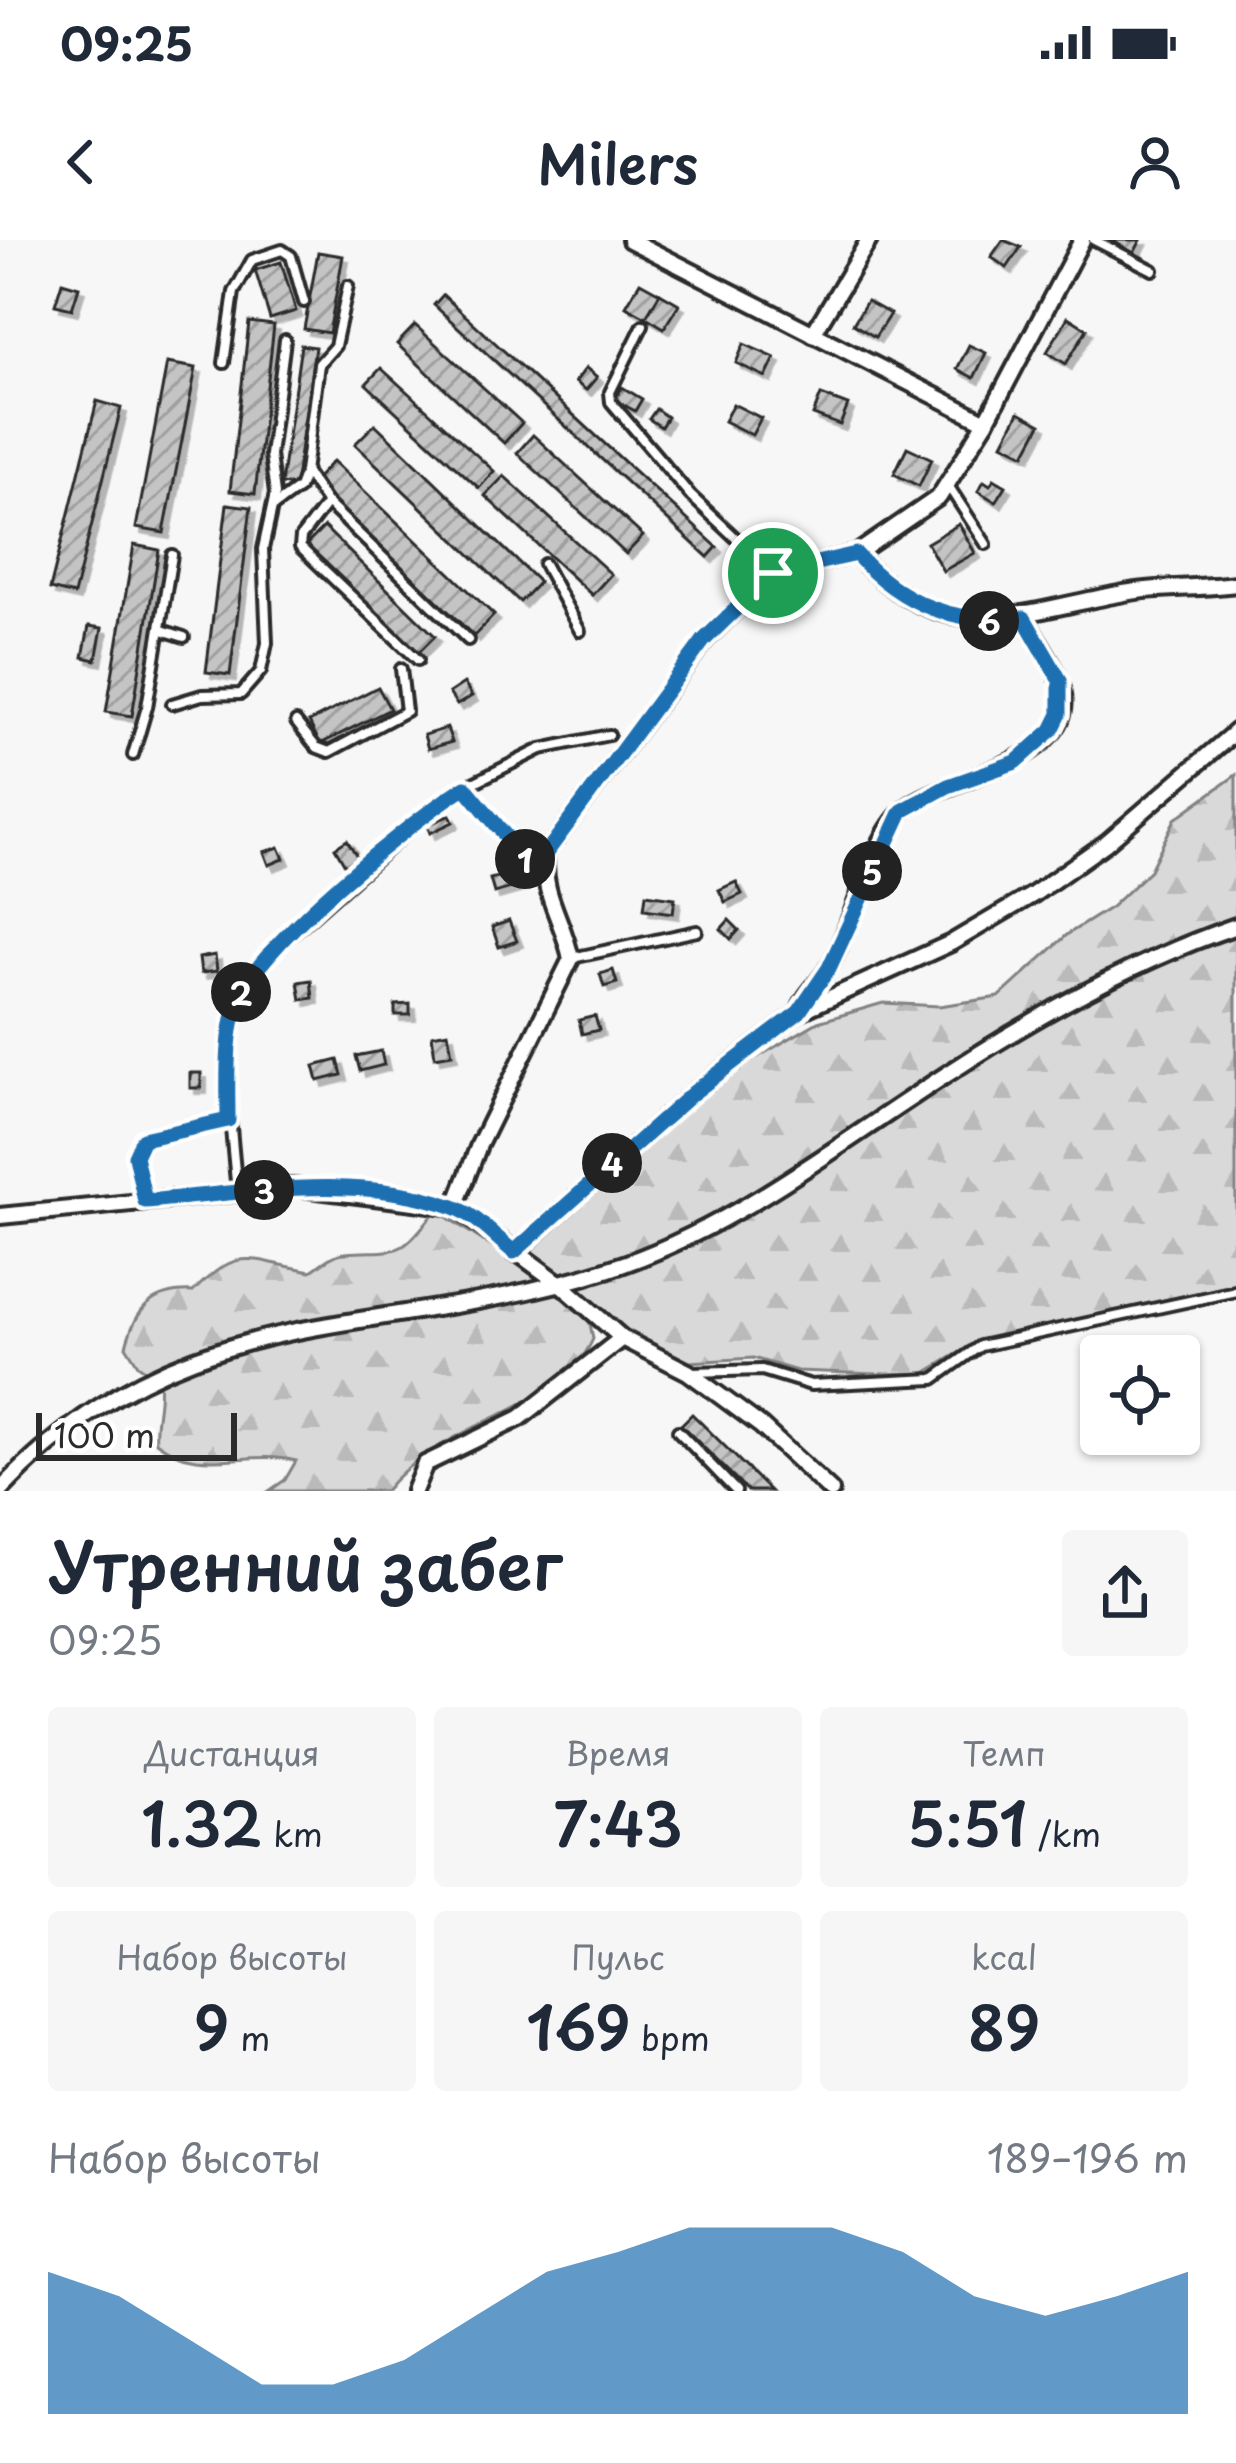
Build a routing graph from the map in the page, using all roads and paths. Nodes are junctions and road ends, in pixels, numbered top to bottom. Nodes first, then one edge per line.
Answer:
1 (630, 240) edge
2 (869, 240) edge
3 (1082, 240) edge
4 (1094, 240) edge
5 (1153, 270) dead end
6 (348, 286) dead end
7 (304, 302) dead end
8 (643, 326) dead end
9 (813, 334) junction
10 (285, 340) dead end
11 (224, 363) dead end
12 (986, 422) junction
13 (305, 472) junction
14 (949, 487) junction
15 (327, 503) junction
16 (273, 507) junction
17 (986, 544) dead end
18 (856, 554) junction
19 (172, 555) dead end
20 (544, 564) dead end
21 (773, 573) junction
22 (1236, 584) edge
23 (1024, 618) junction
24 (162, 630) junction
25 (580, 631) dead end
26 (184, 637) dead end
27 (468, 640) dead end
28 (418, 660) dead end
29 (401, 669) dead end
30 (172, 704) dead end
31 (296, 722) dead end
32 (1236, 731) edge
33 (609, 735) dead end
34 (133, 755) dead end
35 (465, 787) junction
36 (543, 870) junction
37 (1236, 926) edge
38 (697, 931) dead end
39 (571, 958) junction
40 (799, 1012) junction
41 (228, 1120) junction
42 (237, 1194) junction
43 (145, 1201) junction
44 (455, 1207) junction
45 (0, 1216) edge
46 (514, 1252) junction
47 (556, 1281) junction
48 (1236, 1291) edge
49 (622, 1338) junction
50 (688, 1372) junction
51 (678, 1431) dead end
52 (0, 1491) edge
53 (414, 1491) edge
54 (736, 1491) edge
55 (832, 1491) edge

1 - 9 street
2 - 9 street
3 - 12 street
4 - 5 lane
6 - 13 lane
7 - 11 lane
8 - 21 lane
9 - 12 street
10 - 16 lane
12 - 14 street
13 - 15 lane
13 - 16 lane
14 - 17 lane
14 - 18 street
15 - 27 lane
15 - 28 lane
16 - 30 lane
18 - 21 street
18 - 23 street
19 - 24 lane
20 - 25 lane
21 - 36 street
22 - 23 street
23 - 40 street
24 - 26 lane
24 - 34 lane
29 - 31 lane
32 - 40 street
33 - 35 lane
35 - 36 lane
35 - 41 lane
36 - 39 street
37 - 47 street
38 - 39 lane
39 - 44 street
40 - 46 street
41 - 42 lane
41 - 43 lane
42 - 43 street
42 - 44 street
43 - 45 street
44 - 46 street
46 - 47 street
47 - 49 street
47 - 52 street
48 - 50 lane
49 - 50 street
49 - 53 street
50 - 55 street
51 - 54 lane

